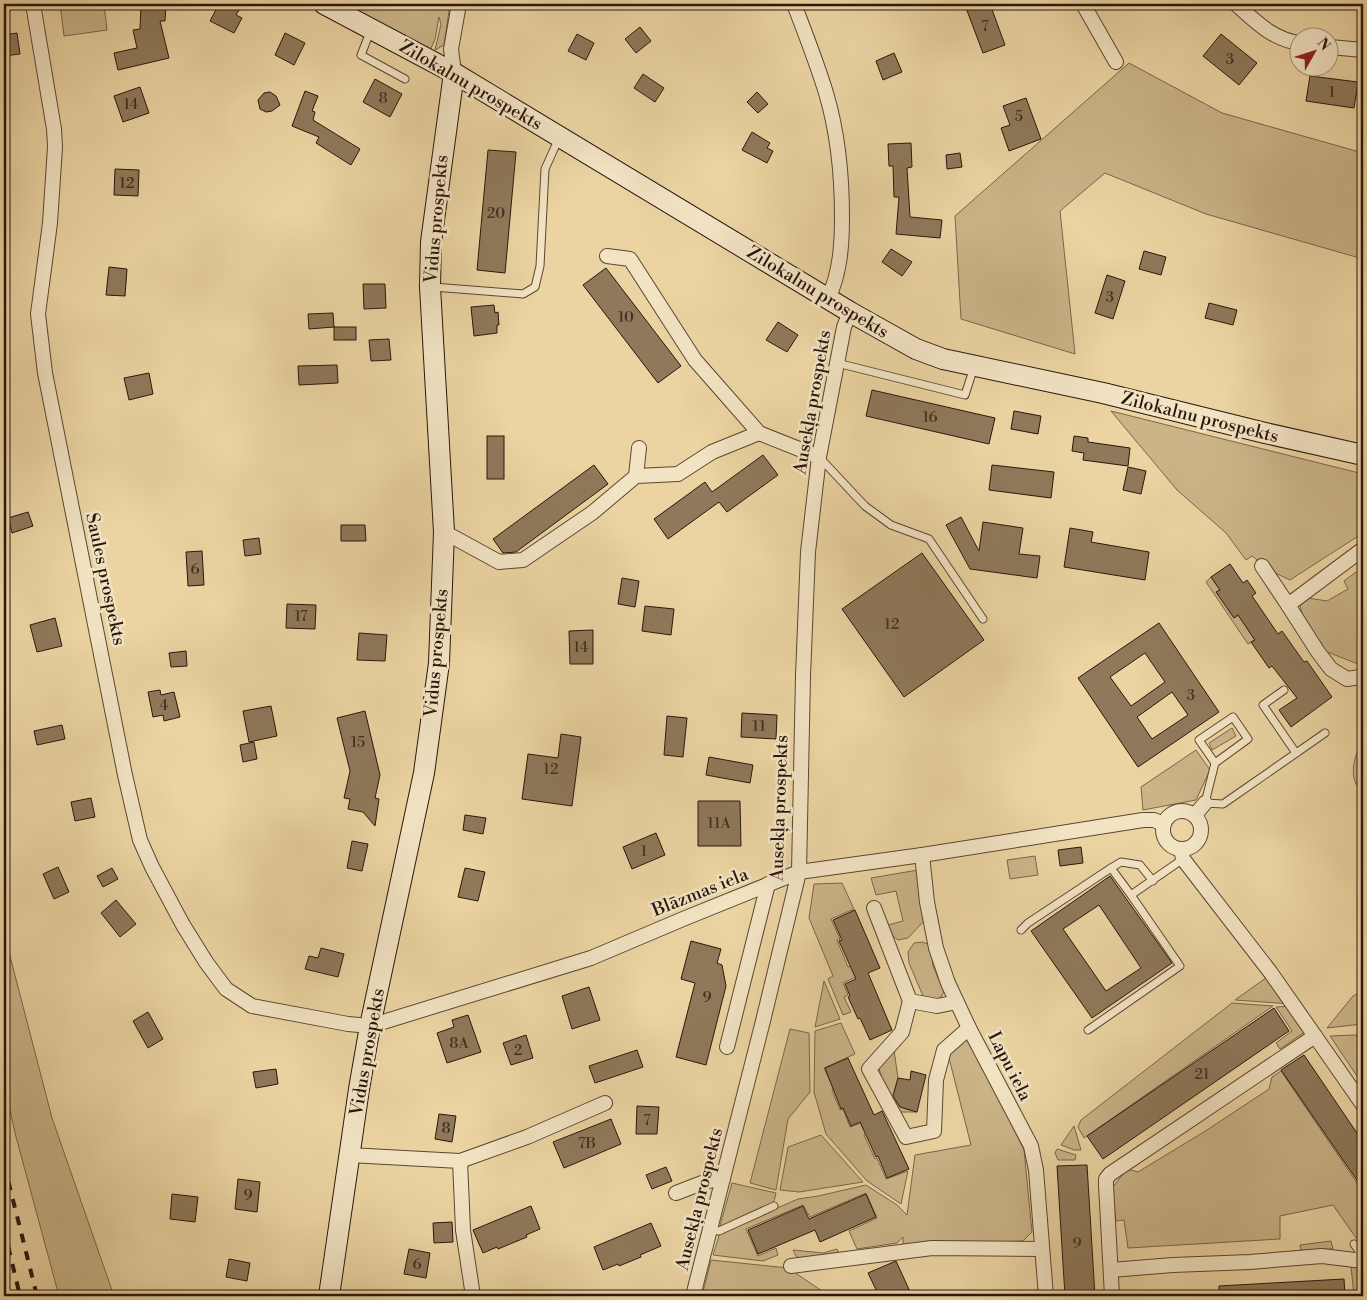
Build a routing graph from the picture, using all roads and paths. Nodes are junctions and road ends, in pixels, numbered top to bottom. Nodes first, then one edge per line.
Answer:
1 (33, 4) edge
2 (324, 4) edge
3 (459, 4) edge
4 (794, 4) edge
5 (1083, 4) edge
6 (1236, 4) edge
7 (371, 29) junction
8 (1290, 41) edge
9 (1340, 48) edge
10 (1363, 50) edge
11 (1116, 62) dead end
12 (454, 73) junction
13 (405, 79) dead end
14 (560, 136) junction
15 (607, 256) dead end
16 (430, 287) junction
17 (828, 299) junction
18 (850, 312) junction
19 (837, 363) junction
20 (974, 366) junction
21 (759, 433) junction
22 (639, 448) dead end
23 (1363, 455) edge
24 (819, 457) junction
25 (636, 476) junction
26 (444, 532) junction
27 (1363, 549) edge
28 (1262, 566) dead end
29 (1288, 605) junction
30 (983, 618) dead end
31 (1363, 674) edge
32 (1284, 690) dead end
33 (1325, 733) dead end
34 (1296, 753) junction
35 (1214, 763) junction
36 (1205, 803) junction
37 (1194, 815) junction
38 (1163, 824) junction
39 (1182, 854) junction
40 (922, 855) junction
41 (1111, 868) junction
42 (799, 872) junction
43 (1153, 881) junction
44 (768, 884) junction
45 (1131, 896) junction
46 (874, 908) dead end
47 (1021, 930) dead end
48 (910, 1001) junction
49 (957, 1002) junction
50 (370, 1026) junction
51 (969, 1028) junction
52 (1088, 1030) dead end
53 (1315, 1036) junction
54 (727, 1047) dead end
55 (605, 1103) dead end
56 (1363, 1105) edge
57 (349, 1155) junction
58 (460, 1161) junction
59 (723, 1179) junction
60 (676, 1193) dead end
61 (774, 1206) dead end
62 (709, 1230) junction
63 (1354, 1244) dead end
64 (1042, 1249) junction
65 (1363, 1257) edge
66 (1363, 1261) edge
67 (791, 1266) dead end
68 (1112, 1270) junction
69 (328, 1296) edge
70 (473, 1296) edge
71 (693, 1296) edge
72 (1046, 1296) edge
73 (1112, 1296) edge

1 - 50 street, Saules prospekts
2 - 7 main road, Zilokalnu prospekts
3 - 12 street, Vidus prospekts
4 - 17 street
5 - 11 street
6 - 8 street
7 - 12 main road, Zilokalnu prospekts
7 - 13 lane
9 - 10 street
12 - 14 main road, Zilokalnu prospekts
12 - 16 main road, Vidus prospekts
14 - 16 lane
14 - 17 main road, Zilokalnu prospekts
15 - 21 street
16 - 26 main road, Vidus prospekts
17 - 18 main road, Zilokalnu prospekts
18 - 19 street, Ausekļa prospekts
18 - 20 main road, Zilokalnu prospekts
19 - 20 lane
19 - 24 street, Ausekļa prospekts
20 - 23 main road, Zilokalnu prospekts
21 - 24 street
21 - 25 street
22 - 25 street
24 - 30 lane
24 - 42 street, Ausekļa prospekts
25 - 26 street
26 - 50 main road, Vidus prospekts
27 - 29 street
28 - 29 street
29 - 31 street
32 - 34 lane
33 - 34 lane
34 - 36 lane
35 - 35 lane
35 - 36 lane
36 - 37 street
37 - 38 street
37 - 39 street
38 - 39 street
38 - 40 street, Blāzmas iela
39 - 43 lane
39 - 53 street
40 - 42 street, Blāzmas iela
40 - 49 street, Lapu iela
41 - 43 lane
41 - 45 lane
41 - 47 lane
42 - 44 street, Blāzmas iela
42 - 59 street, Ausekļa prospekts
43 - 45 lane
44 - 50 street, Blāzmas iela
44 - 54 street
45 - 52 lane
46 - 48 street
48 - 49 street
48 - 51 street
49 - 51 street, Lapu iela
50 - 57 main road, Vidus prospekts
51 - 64 street, Lapu iela
53 - 56 street
53 - 68 street
55 - 58 street
57 - 58 street
57 - 69 main road, Vidus prospekts
58 - 70 street
59 - 60 street
59 - 62 street, Ausekļa prospekts
61 - 62 lane
62 - 71 street, Ausekļa prospekts
63 - 65 lane
64 - 67 street
64 - 72 street, Lapu iela
66 - 68 street
68 - 73 street

